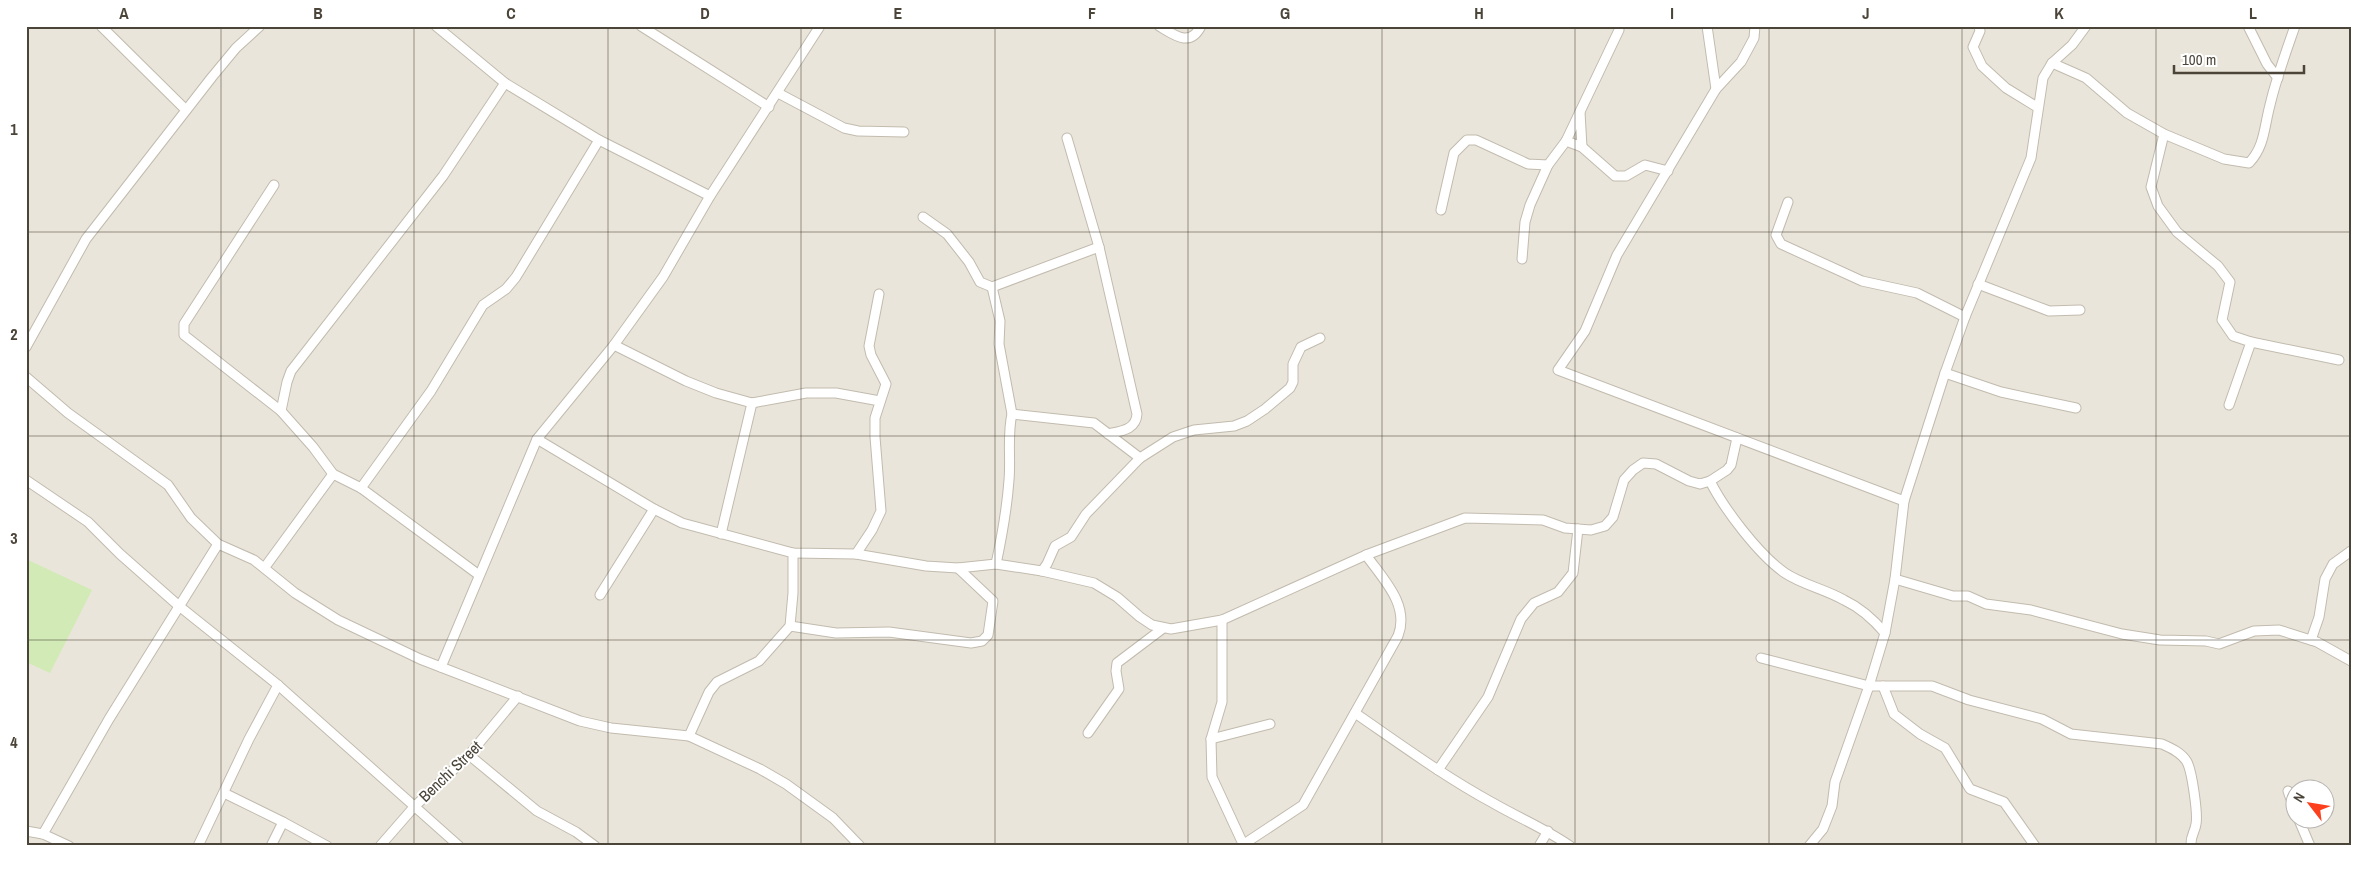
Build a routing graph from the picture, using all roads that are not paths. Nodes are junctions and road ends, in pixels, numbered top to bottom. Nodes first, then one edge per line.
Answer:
1 (101, 26) edge
2 (260, 26) edge
3 (436, 26) edge
4 (641, 26) edge
5 (820, 26) edge
6 (1159, 26) edge
7 (1201, 26) edge
8 (1708, 26) edge
9 (1756, 26) edge
10 (1979, 26) edge
11 (2086, 26) edge
12 (2248, 26) edge
13 (2295, 26) edge
14 (1619, 30) dead end
15 (2052, 64) junction
16 (2278, 78) junction
17 (505, 83) junction
18 (1716, 89) junction
19 (778, 93) junction
20 (769, 107) junction
21 (2037, 107) junction
22 (186, 110) junction
23 (1580, 111) junction
24 (904, 132) dead end
25 (2164, 134) junction
26 (1067, 138) dead end
27 (599, 140) junction
28 (1566, 141) junction
29 (1582, 147) junction
30 (1548, 166) junction
31 (1668, 171) junction
32 (274, 185) dead end
33 (710, 196) junction
34 (1788, 202) dead end
35 (1442, 210) dead end
36 (923, 217) dead end
37 (1099, 247) junction
38 (1522, 259) dead end
39 (1978, 284) junction
40 (992, 287) junction
41 (879, 294) dead end
42 (2080, 310) dead end
43 (1965, 318) junction
44 (1320, 338) dead end
45 (2251, 342) junction
46 (614, 345) junction
47 (26, 347) edge
48 (2339, 360) dead end
49 (1945, 373) junction
50 (26, 377) edge
51 (880, 401) junction
52 (752, 403) junction
53 (2229, 405) dead end
54 (2076, 408) dead end
55 (281, 411) junction
56 (1012, 414) junction
57 (1108, 434) junction
58 (1737, 438) junction
59 (537, 439) junction
60 (1140, 458) junction
61 (333, 474) junction
62 (26, 480) edge
63 (1710, 481) junction
64 (361, 488) junction
65 (1904, 501) junction
66 (654, 509) junction
67 (1578, 529) junction
68 (721, 534) junction
69 (218, 544) junction
70 (2351, 551) edge
71 (793, 553) junction
72 (856, 554) junction
73 (1366, 555) junction
74 (996, 564) junction
75 (265, 567) junction
76 (958, 568) junction
77 (1042, 571) junction
78 (479, 575) junction
79 (1895, 579) junction
80 (600, 595) dead end
81 (179, 606) junction
82 (1222, 620) junction
83 (790, 626) junction
84 (1162, 629) junction
85 (1885, 633) junction
86 (2311, 640) junction
87 (1760, 658) dead end
88 (2350, 659) edge
89 (441, 667) junction
90 (278, 685) junction
91 (1869, 686) junction
92 (1883, 686) junction
93 (518, 696) junction
94 (1355, 713) junction
95 (1270, 724) dead end
96 (1088, 733) dead end
97 (689, 736) junction
98 (1211, 739) junction
99 (469, 755) junction
100 (1438, 770) junction
101 (224, 793) junction
102 (414, 807) junction
103 (283, 822) junction
104 (2303, 830) edge
105 (26, 831) edge
106 (1548, 831) junction
107 (43, 834) junction
108 (1244, 845) edge
109 (70, 846) edge
110 (198, 846) edge
111 (271, 846) edge
112 (327, 846) edge
113 (380, 846) edge
114 (459, 846) edge
115 (595, 846) edge
116 (860, 846) edge
117 (1539, 846) edge
118 (1570, 846) edge
119 (1809, 846) edge
120 (2034, 846) edge
121 (2191, 846) edge
122 (2310, 846) edge

1 - 22 street
2 - 22 street
3 - 17 street
4 - 20 street
5 - 19 street
6 - 7 street
8 - 18 street
9 - 18 street
10 - 21 street
11 - 15 street
12 - 16 street
13 - 16 street
14 - 23 street
15 - 21 street
15 - 25 street
16 - 25 street
17 - 27 street
17 - 55 street
18 - 31 street
19 - 20 street
19 - 24 street
20 - 33 street
21 - 39 street
22 - 47 street
23 - 28 street
23 - 29 street
25 - 45 street
26 - 37 street
27 - 33 street
27 - 64 street
28 - 29 street
28 - 30 street
29 - 31 street
30 - 35 street
30 - 38 street
31 - 58 street
32 - 55 street
33 - 46 street
34 - 43 street
36 - 40 street
37 - 40 street
37 - 57 street
39 - 42 street
39 - 43 street
40 - 56 street
41 - 51 street
43 - 49 street
44 - 60 street
45 - 48 street
45 - 53 street
46 - 52 street
46 - 59 street
49 - 54 street
49 - 65 street
50 - 69 street
51 - 52 street
51 - 72 street
52 - 68 street
55 - 61 street
56 - 57 street
56 - 74 street
57 - 60 street
58 - 63 street
58 - 65 street
59 - 66 street
59 - 78 street
60 - 77 street
61 - 64 street
61 - 75 street
62 - 81 street
63 - 67 street
63 - 85 street
64 - 78 street
65 - 79 street
66 - 68 street
66 - 80 street
67 - 73 street
67 - 100 street
68 - 71 street
69 - 75 street
69 - 81 street
70 - 86 street
71 - 72 street
71 - 83 street
72 - 76 street
73 - 82 street
73 - 94 street
74 - 76 street
74 - 77 street
75 - 89 street
76 - 83 street
77 - 84 street
78 - 89 street
79 - 85 street
79 - 86 street
81 - 90 street
81 - 107 street
82 - 84 street
82 - 98 street
83 - 97 street
84 - 96 street
85 - 91 street
86 - 88 street
87 - 91 street
89 - 93 street
90 - 101 street
90 - 102 street
91 - 92 street
91 - 119 street
92 - 120 street
92 - 121 street
93 - 97 street
93 - 99 street, Benchi Street
94 - 100 street
94 - 108 street
95 - 98 street
97 - 116 street
98 - 108 street
99 - 102 street, Benchi Street
99 - 115 street
100 - 106 street
101 - 103 street
101 - 110 street
102 - 113 street, Benchi Street
102 - 114 street
103 - 111 street
103 - 112 street
104 - 122 street
105 - 107 street
106 - 117 street
106 - 118 street
107 - 109 street

